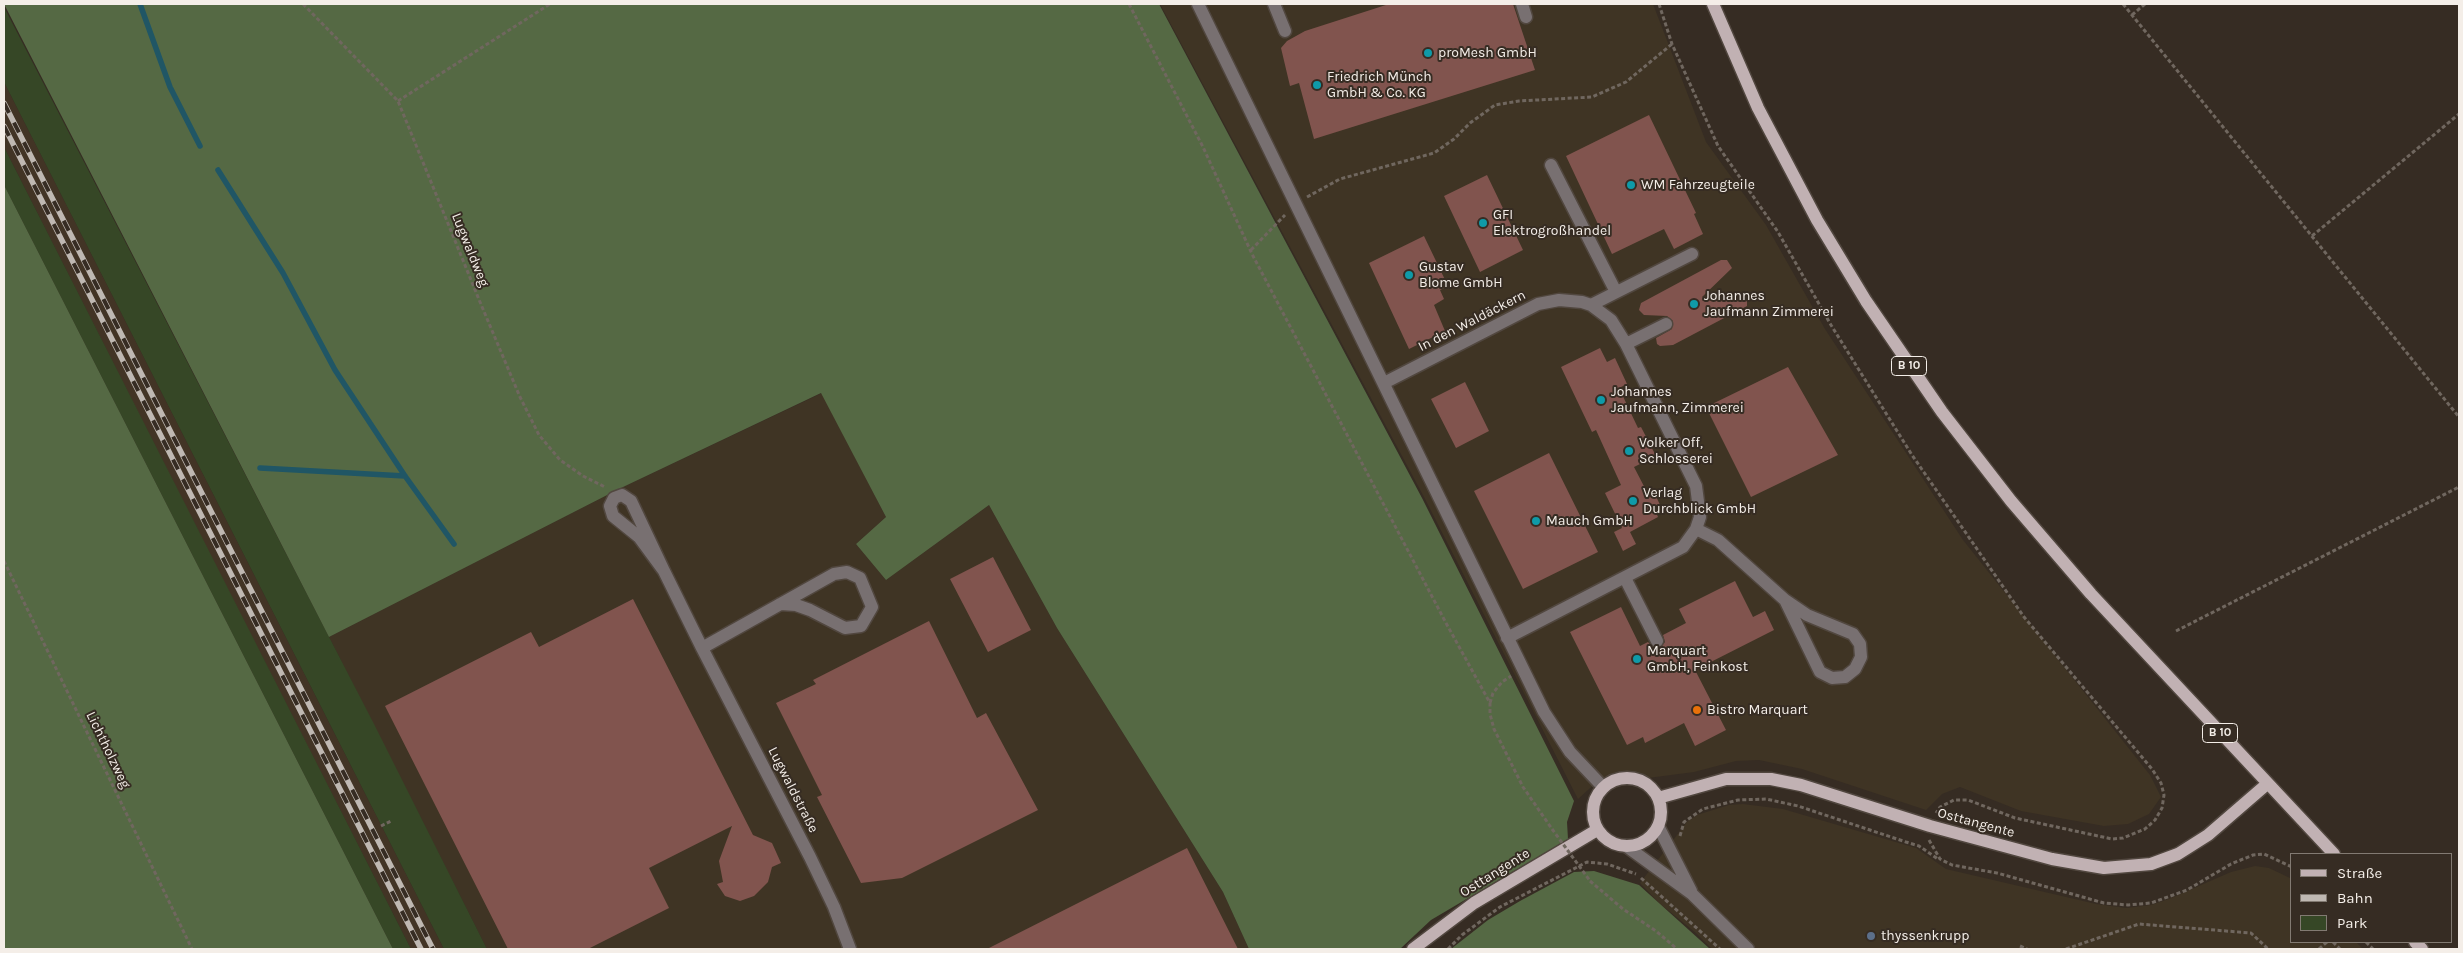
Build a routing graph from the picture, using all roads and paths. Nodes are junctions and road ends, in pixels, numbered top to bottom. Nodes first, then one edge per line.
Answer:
1 (303, 4) edge
2 (550, 4) edge
3 (1130, 4) edge
4 (1198, 4) edge
5 (1274, 4) edge
6 (1522, 4) edge
7 (1659, 4) edge
8 (1713, 4) edge
9 (2123, 4) edge
10 (2145, 4) edge
11 (2132, 15) junction
12 (1526, 17) dead end
13 (1286, 31) dead end
14 (1672, 44) junction
15 (398, 101) junction
16 (2459, 114) edge
17 (1551, 165) dead end
18 (1297, 202) junction
19 (2312, 236) junction
20 (1251, 250) junction
21 (1692, 254) dead end
22 (1616, 292) junction
23 (1591, 305) junction
24 (1666, 324) dead end
25 (1626, 344) junction
26 (1384, 383) junction
27 (2459, 417) edge
28 (2459, 487) edge
29 (622, 495) junction
30 (1696, 529) junction
31 (4, 561) edge
32 (664, 571) junction
33 (1625, 578) junction
34 (1785, 600) junction
35 (780, 604) junction
36 (2176, 631) dead end
37 (1507, 638) junction
38 (1657, 641) dead end
39 (702, 648) junction
40 (1523, 670) junction
41 (1490, 703) junction
42 (2267, 784) junction
43 (1602, 787) junction
44 (1658, 798) junction
45 (391, 820) dead end
46 (381, 826) dead end
47 (1658, 826) junction
48 (1930, 826) junction
49 (1597, 830) junction
50 (1626, 846) junction
51 (2333, 853) edge
52 (1674, 858) junction
53 (1952, 865) junction
54 (2290, 866) edge
55 (1660, 871) junction
56 (1646, 881) junction
57 (1692, 894) junction
58 (2020, 946) dead end
59 (192, 949) edge
60 (850, 949) edge
61 (1413, 949) edge
62 (1448, 949) edge
63 (1676, 949) edge
64 (1720, 949) edge
65 (1748, 949) edge
66 (2027, 949) edge
67 (2066, 949) edge
68 (2268, 949) edge

1 - 15 path, Lugwaldweg
2 - 15 path
3 - 20 path
4 - 18 street
5 - 13 street
6 - 12 street
7 - 14 path
8 - 42 main road, B 10
9 - 11 path
10 - 11 path
11 - 19 path
14 - 18 path
14 - 48 path
15 - 29 path, Lugwaldweg
16 - 19 path
17 - 22 street
18 - 20 path
18 - 26 street
19 - 27 path
20 - 41 path
21 - 22 street
22 - 23 street
23 - 25 street, In den Waldäckern
23 - 26 street, In den Waldäckern
24 - 25 street
25 - 30 street, In den Waldäckern
26 - 37 street
28 - 36 path
29 - 32 street, Lugwaldstraße
29 - 32 street, Lugwaldstraße
30 - 33 street
30 - 34 street
31 - 59 path, Lichtholzweg
32 - 39 street, Lugwaldstraße
33 - 37 street
33 - 38 street
34 - 34 street
35 - 35 street
35 - 39 street
37 - 40 street
39 - 60 street, Lugwaldstraße
40 - 41 path
40 - 43 street
41 - 63 path, bridge
42 - 48 main road, Osttangente
42 - 51 main road, B 10
43 - 44 main road
43 - 49 main road
44 - 47 main road
44 - 48 main road, Osttangente
45 - 46 path
47 - 50 main road
47 - 52 street
48 - 53 path
49 - 50 main road
49 - 61 main road, Osttangente
50 - 55 street
52 - 53 path
52 - 57 street
53 - 54 path
55 - 56 path
55 - 57 street
56 - 62 path
56 - 64 path
57 - 65 street
58 - 66 path
67 - 68 path

